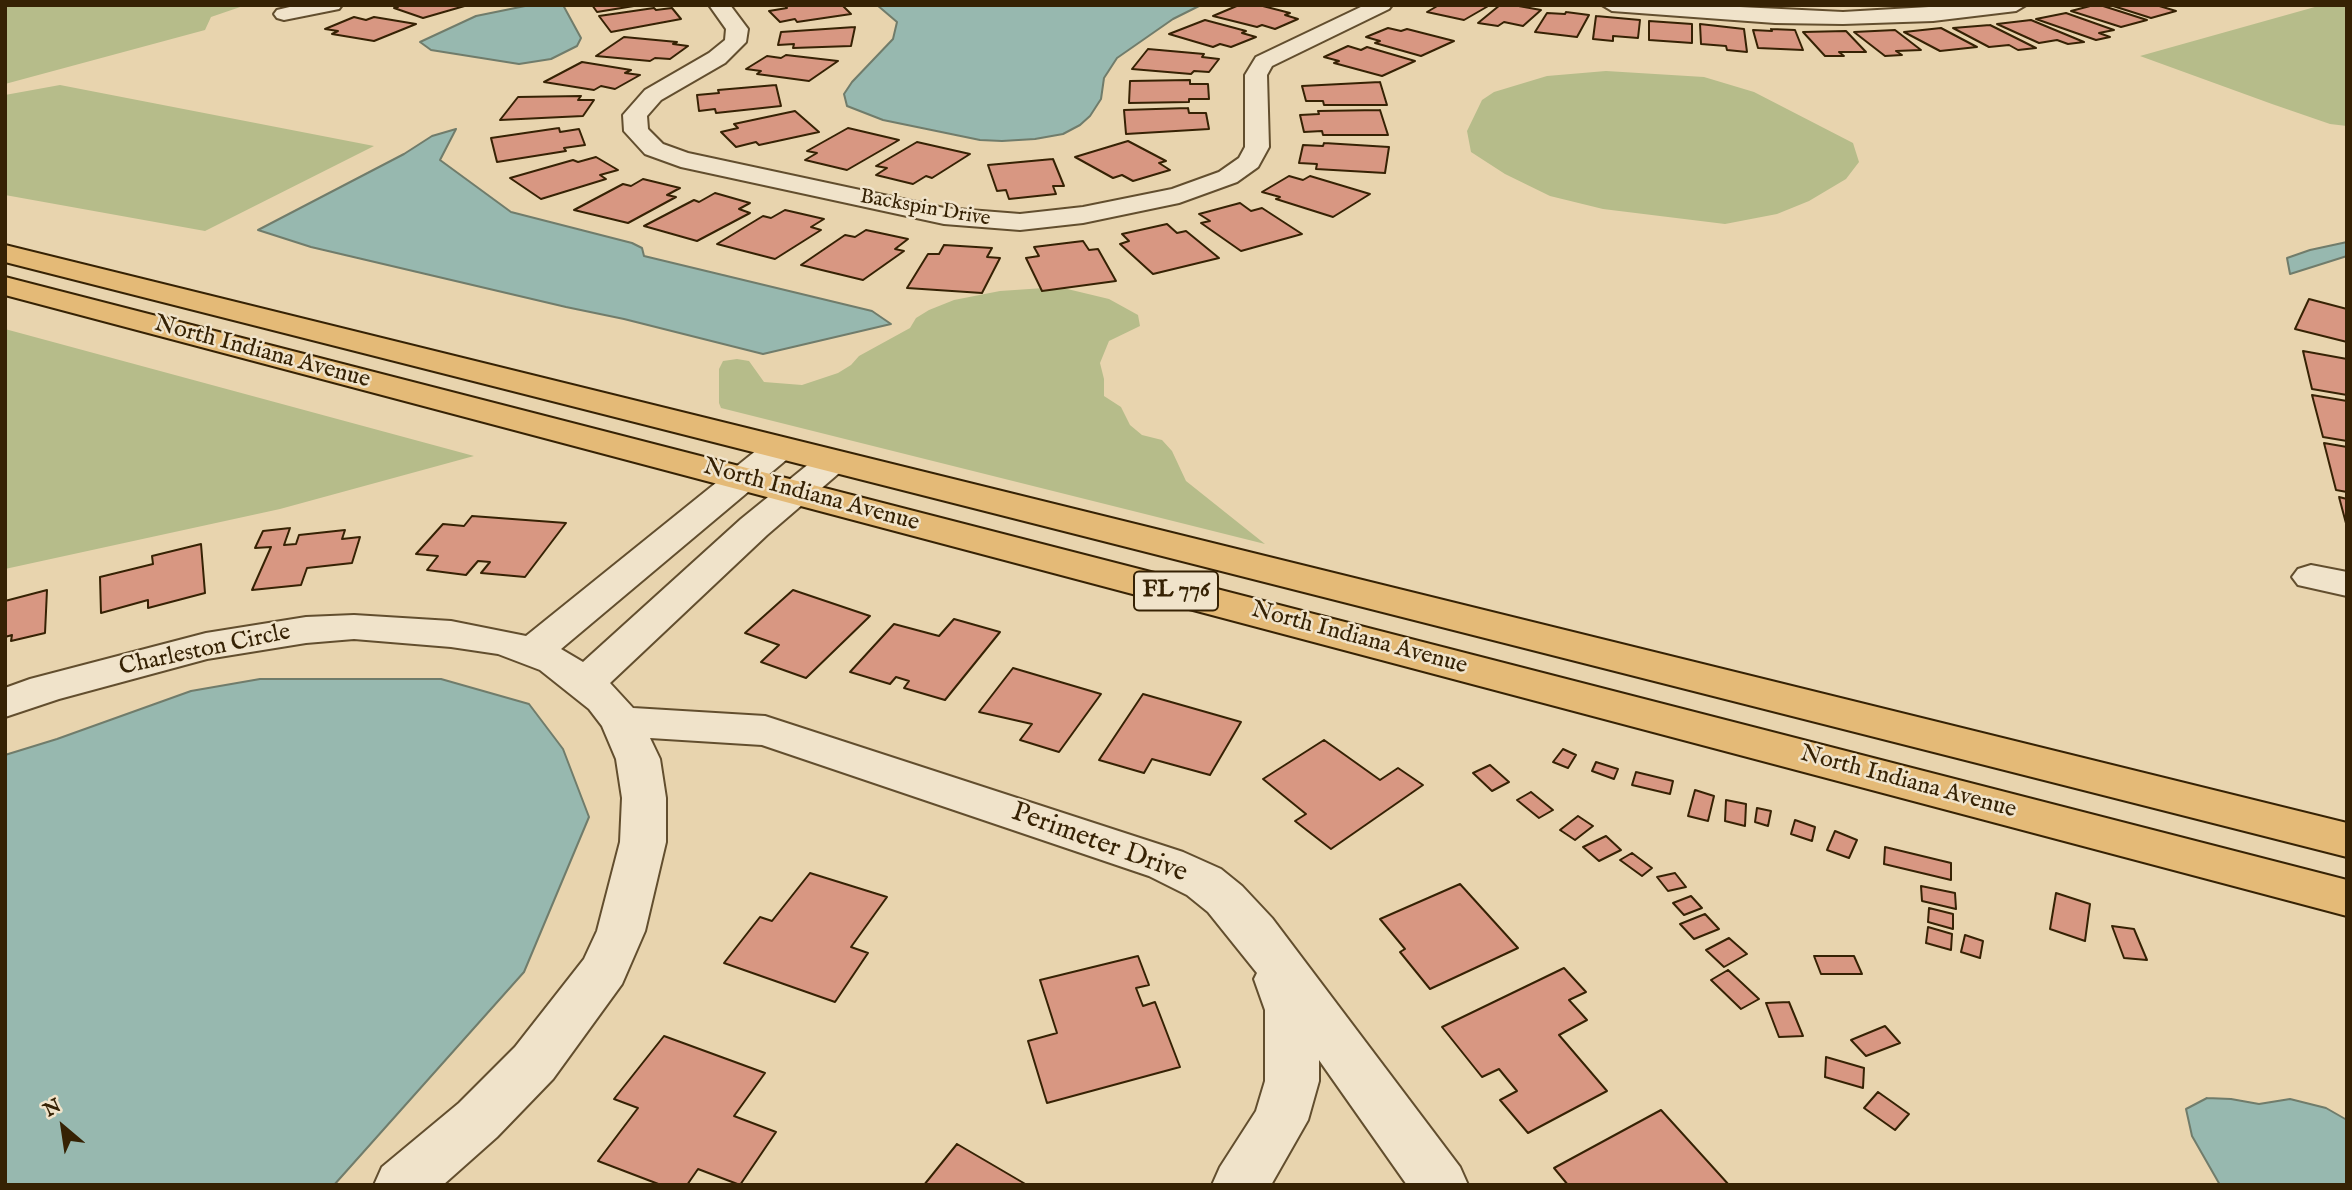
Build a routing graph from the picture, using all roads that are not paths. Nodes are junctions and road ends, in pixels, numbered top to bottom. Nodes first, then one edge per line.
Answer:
1 (332, 5) edge
2 (719, 5) edge
3 (1382, 5) edge
4 (1612, 5) edge
5 (2016, 5) edge
6 (284, 14) dead end
7 (5, 253) edge
8 (5, 286) edge
9 (780, 448) junction
10 (833, 461) junction
11 (743, 478) junction
12 (798, 492) junction
13 (2311, 576) dead end
14 (2347, 584) edge
15 (532, 652) junction
16 (585, 683) junction
17 (5, 703) edge
18 (621, 722) junction
19 (2347, 840) edge
20 (2347, 898) edge
21 (1255, 932) junction
22 (402, 1185) edge
23 (1240, 1185) edge
24 (1440, 1185) edge

1 - 6 street
2 - 3 street, Backspin Drive
4 - 5 street
7 - 9 main road, North Indiana Avenue / FL 776
8 - 11 main road, North Indiana Avenue / FL 776
9 - 10 main road, North Indiana Avenue / FL 776
9 - 11 street
10 - 12 street
10 - 19 main road, North Indiana Avenue / FL 776
11 - 12 main road, North Indiana Avenue / FL 776
11 - 15 street
12 - 16 street
12 - 20 main road, North Indiana Avenue / FL 776
13 - 14 street
15 - 16 street, Charleston Circle
15 - 17 street, Charleston Circle
16 - 18 street, Charleston Circle
18 - 21 street, Perimeter Drive
18 - 22 street, Charleston Circle
21 - 23 street
21 - 24 street, Perimeter Drive

